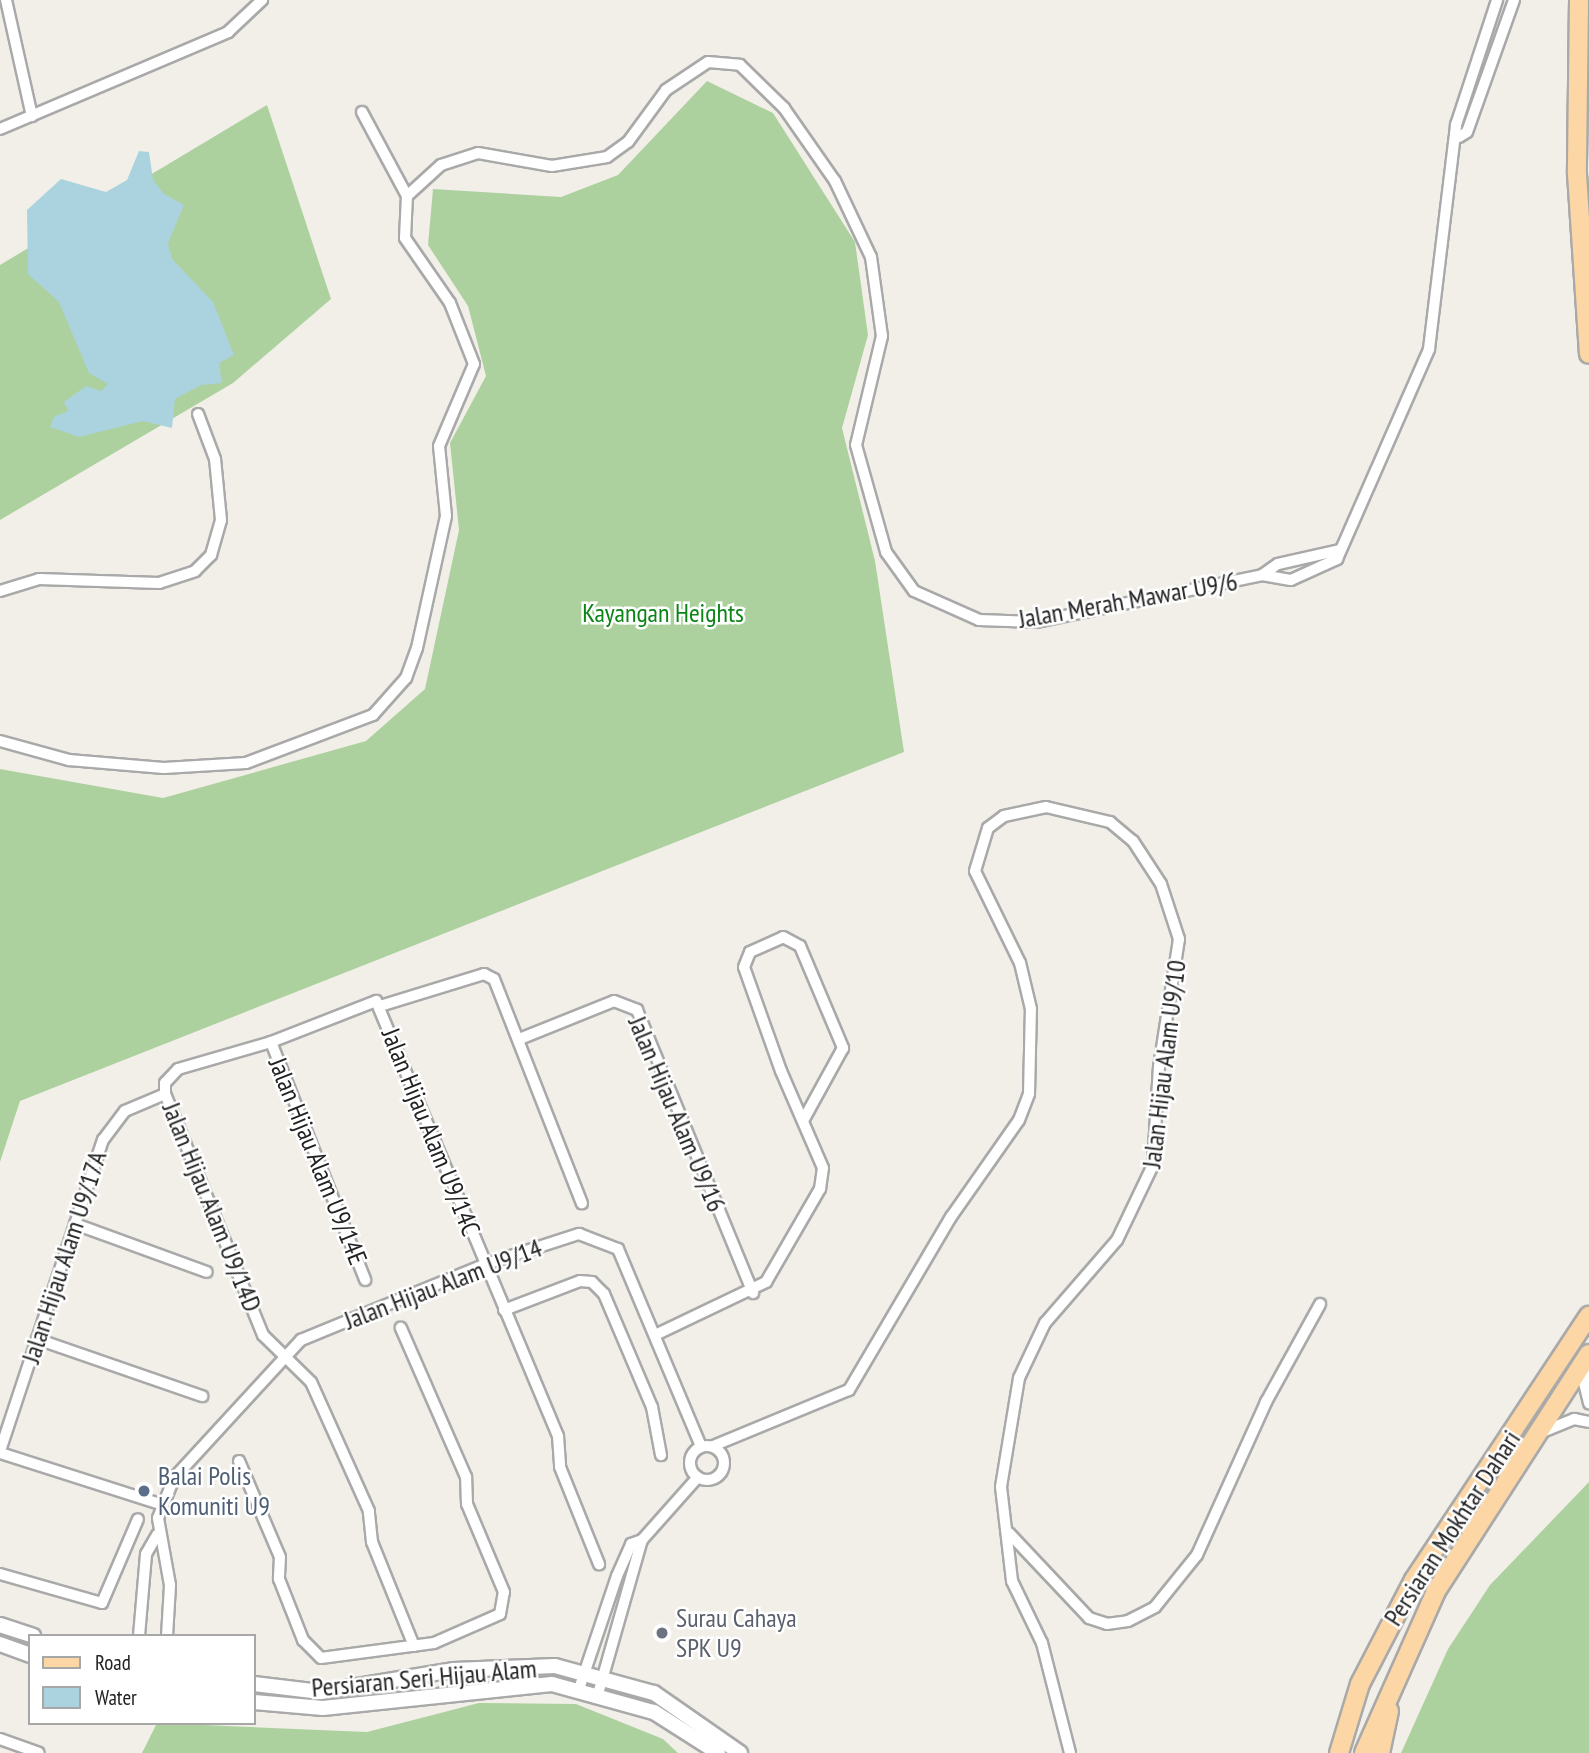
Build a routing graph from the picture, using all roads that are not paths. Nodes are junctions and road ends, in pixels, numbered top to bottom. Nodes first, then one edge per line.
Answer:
1 (6, 0) edge
2 (262, 0) edge
3 (1497, 0) edge
4 (1514, 0) edge
5 (1571, 0) edge
6 (1579, 0) edge
7 (1578, 24) junction
8 (362, 112) dead end
9 (32, 116) junction
10 (0, 129) edge
11 (1460, 137) junction
12 (407, 196) junction
13 (1589, 354) edge
14 (198, 414) dead end
15 (1340, 550) junction
16 (1262, 575) junction
17 (0, 591) edge
18 (0, 741) edge
19 (378, 1003) junction
20 (522, 1038) junction
21 (271, 1042) junction
22 (165, 1094) junction
23 (804, 1119) junction
24 (582, 1203) dead end
25 (75, 1224) junction
26 (485, 1265) junction
27 (207, 1272) dead end
28 (365, 1280) dead end
29 (753, 1293) junction
30 (1320, 1304) dead end
31 (504, 1310) junction
32 (1589, 1316) edge
33 (401, 1328) dead end
34 (657, 1334) junction
35 (37, 1339) junction
36 (284, 1353) junction
37 (1589, 1354) edge
38 (1589, 1373) edge
39 (202, 1396) dead end
40 (1589, 1403) edge
41 (12, 1413) junction
42 (0, 1418) edge
43 (1589, 1422) edge
44 (1534, 1436) junction
45 (740, 1440) junction
46 (701, 1446) junction
47 (713, 1446) junction
48 (0, 1452) edge
49 (661, 1455) dead end
50 (239, 1461) dead end
51 (724, 1466) junction
52 (698, 1478) junction
53 (160, 1504) junction
54 (138, 1519) dead end
55 (1009, 1533) junction
56 (157, 1535) junction
57 (642, 1540) junction
58 (598, 1564) dead end
59 (0, 1574) edge
60 (0, 1625) edge
61 (28, 1634) edge
62 (139, 1634) edge
63 (167, 1634) edge
64 (0, 1644) edge
65 (414, 1646) junction
66 (28, 1653) edge
67 (1403, 1653) junction
68 (582, 1672) junction
69 (603, 1677) junction
70 (256, 1684) edge
71 (579, 1689) junction
72 (598, 1694) junction
73 (256, 1702) edge
74 (0, 1739) edge
75 (39, 1753) edge
76 (718, 1753) edge
77 (740, 1753) edge
78 (1070, 1753) edge
79 (1339, 1753) edge
80 (1364, 1753) edge
81 (1380, 1753) edge

1 - 9 street
2 - 9 street
3 - 11 street, Jalan Merah Mawar U9/6
4 - 11 street, Jalan Merah Mawar U9/6
5 - 7 street
6 - 7 main road
7 - 13 main road
8 - 12 street
9 - 10 street
11 - 15 street, Jalan Merah Mawar U9/6
12 - 16 street, Jalan Merah Mawar U9/6
12 - 18 street
14 - 17 street
15 - 16 street, Jalan Merah Mawar U9/6
15 - 16 street, Jalan Merah Mawar U9/6
19 - 20 street, Jalan Hijau Alam U9/14D
19 - 21 street, Jalan Hijau Alam U9/14D
19 - 26 street, Jalan Hijau Alam U9/14C
20 - 24 street
20 - 29 street, Jalan Hijau Alam U9/16
21 - 22 street, Jalan Hijau Alam U9/14D
21 - 28 street, Jalan Hijau Alam U9/14E
22 - 25 street, Jalan Hijau Alam U9/17A
22 - 36 street, Jalan Hijau Alam U9/14D
23 - 23 street
23 - 29 street
25 - 27 street
25 - 35 street, Jalan Hijau Alam U9/17A
26 - 31 street, Jalan Hijau Alam U9/14C
26 - 34 street, Jalan Hijau Alam U9/14
26 - 36 street, Jalan Hijau Alam U9/14
29 - 34 street
30 - 55 street
31 - 49 street
31 - 58 street, Jalan Hijau Alam U9/14C
32 - 79 main road, Persiaran Mokhtar Dahari
33 - 65 street
34 - 46 street, Jalan Hijau Alam U9/14
35 - 39 street
35 - 41 street, Jalan Hijau Alam U9/17A
36 - 53 street, Jalan Hijau Alam U9/14
36 - 65 street, Jalan Hijau Alam U9/14D
37 - 44 main road, Persiaran Mokhtar Dahari
38 - 40 street
41 - 42 street
41 - 48 street, Jalan Hijau Alam U9/17A
43 - 44 street
44 - 67 main road, Persiaran Mokhtar Dahari
45 - 47 street, Jalan Hijau Alam U9/10
45 - 51 street
45 - 55 street, Jalan Hijau Alam U9/10
46 - 47 street, Jalan Hijau Alam U9/10
46 - 52 street
47 - 51 street
48 - 53 street
50 - 65 street
51 - 52 street
52 - 57 street
53 - 56 street, Jalan Hijau Alam U9/14
54 - 59 street
55 - 78 street, Jalan Hijau Alam U9/10
56 - 62 street
56 - 63 street
57 - 68 street
57 - 69 street
60 - 61 street
64 - 66 street
67 - 80 main road, Persiaran Mokhtar Dahari
67 - 81 main road
68 - 69 street, Persiaran Seri Hijau Alam
68 - 70 street, Persiaran Seri Hijau Alam
68 - 71 street
69 - 72 street
69 - 77 street, Persiaran Seri Hijau Alam
71 - 72 street, Persiaran Seri Hijau Alam
71 - 73 street, Persiaran Seri Hijau Alam
72 - 76 street, Persiaran Seri Hijau Alam
74 - 75 street

